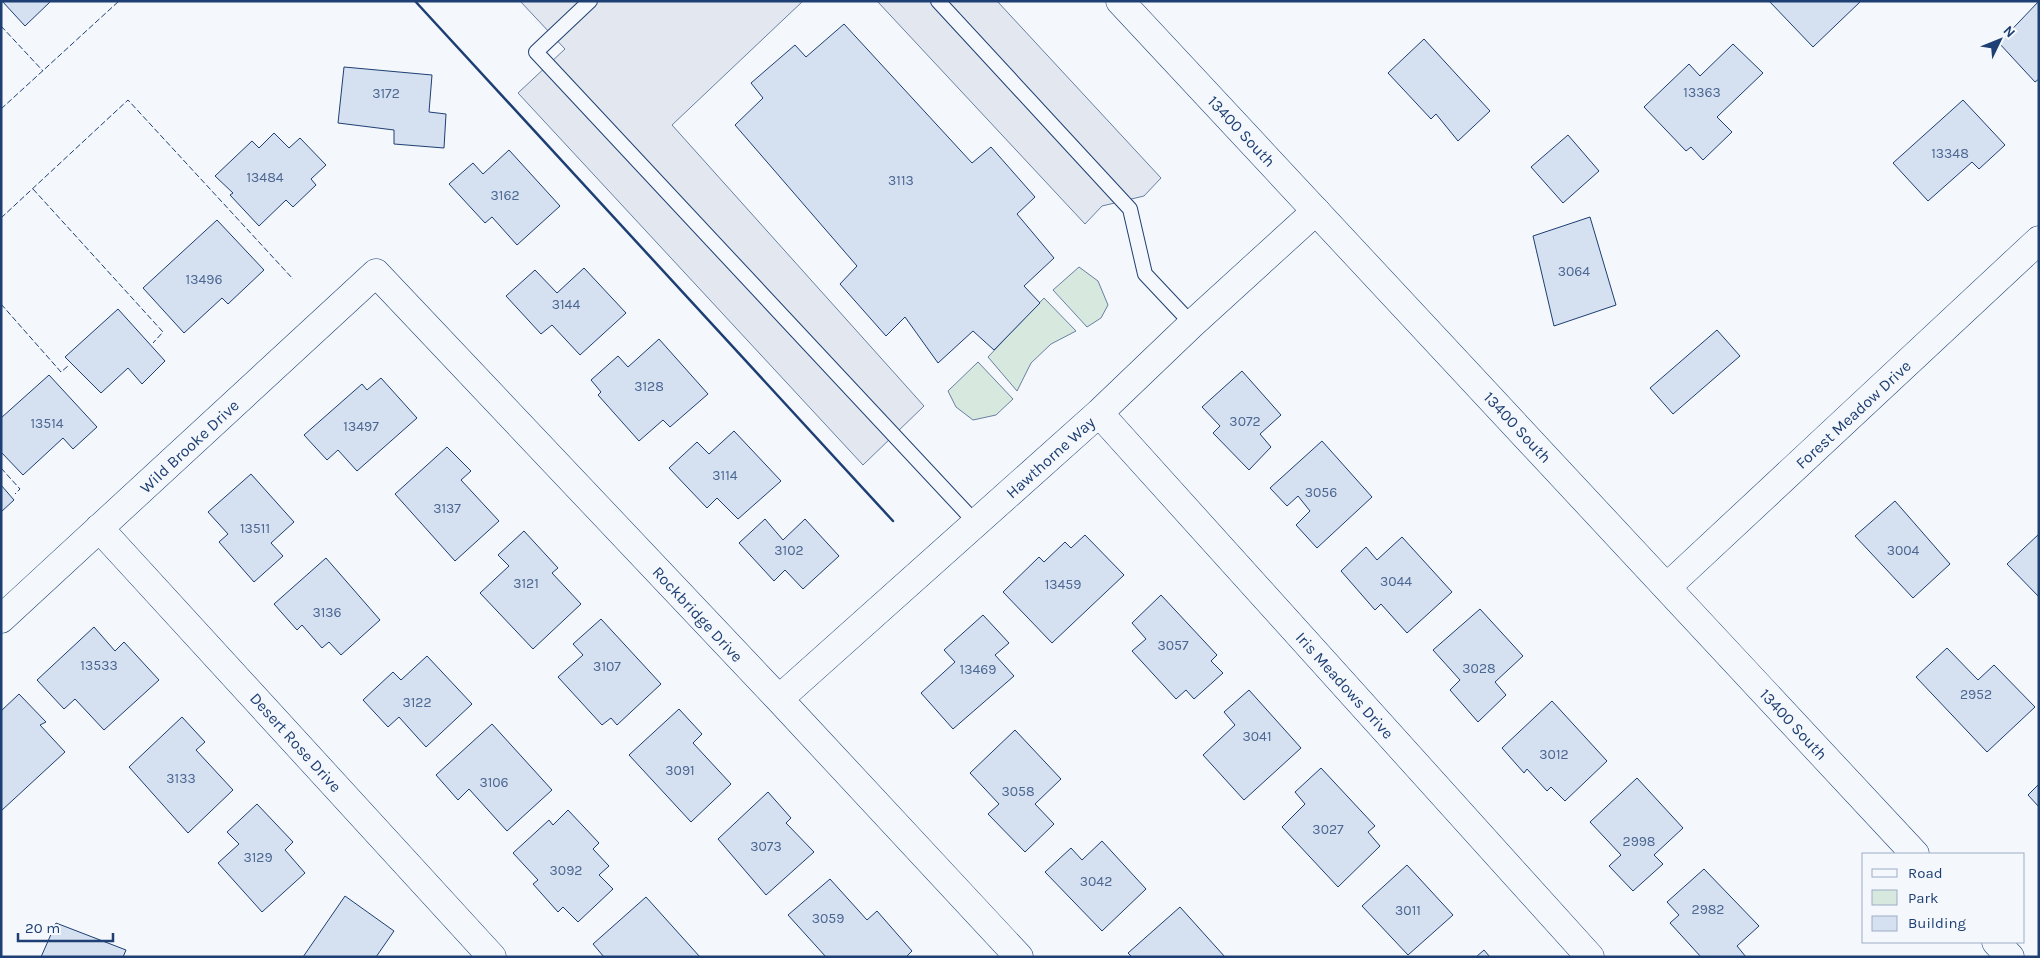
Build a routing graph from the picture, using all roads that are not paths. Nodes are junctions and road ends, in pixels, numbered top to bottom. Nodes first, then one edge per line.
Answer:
1 (590, 1) edge
2 (938, 1) edge
3 (1120, 1) edge
4 (1316, 211) junction
5 (2039, 240) edge
6 (376, 273) joint
7 (1192, 324) junction
8 (1099, 413) junction
9 (976, 523) junction
10 (99, 528) junction
11 (1667, 587) junction
12 (1, 619) edge
13 (779, 699) junction
14 (1914, 853) edge
15 (1997, 943) edge
16 (491, 956) edge
17 (1019, 957) edge
18 (1590, 957) edge
19 (2010, 957) edge

1 - 9 lane
2 - 7 lane
3 - 4 street, 13400 South
4 - 7 street, Hawthorne Way
4 - 11 street, 13400 South
5 - 11 street, Forest Meadow Drive
6 - 10 street, Wild Brooke Drive
6 - 13 street, Rockbridge Drive
7 - 8 street, Hawthorne Way
8 - 9 street, Hawthorne Way
8 - 18 street, Iris Meadows Drive
9 - 13 street, Hawthorne Way
10 - 12 street, Wild Brooke Drive
10 - 16 street, Desert Rose Drive
11 - 14 street, 13400 South
13 - 17 street, Rockbridge Drive
15 - 19 street

